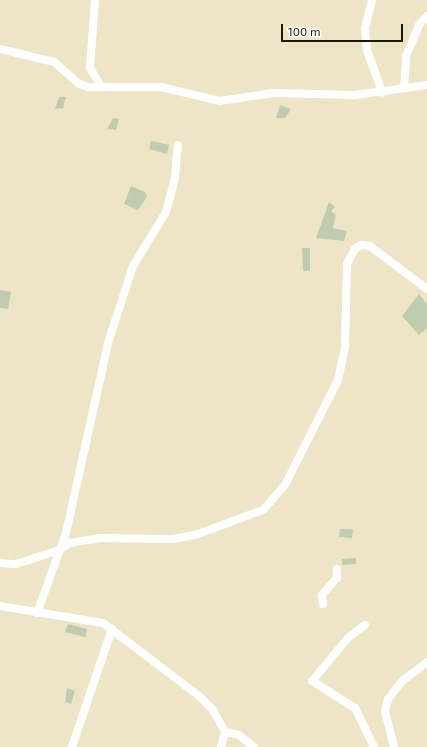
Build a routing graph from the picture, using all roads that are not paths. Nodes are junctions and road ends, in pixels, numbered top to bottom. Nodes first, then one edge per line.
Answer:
1 (95, 0) edge
2 (372, 0) edge
3 (427, 16) edge
4 (0, 49) edge
5 (427, 85) edge
6 (101, 86) junction
7 (404, 88) junction
8 (382, 92) junction
9 (178, 145) dead end
10 (427, 289) edge
11 (60, 550) junction
12 (0, 563) edge
13 (337, 569) dead end
14 (324, 604) dead end
15 (0, 606) edge
16 (37, 613) junction
17 (365, 625) dead end
18 (112, 629) junction
19 (427, 662) edge
20 (225, 732) junction
21 (72, 747) edge
22 (221, 747) edge
23 (254, 747) edge
24 (374, 747) edge
25 (394, 747) edge

1 - 6 street
2 - 8 street
3 - 7 street
4 - 6 street
5 - 7 street
6 - 8 street
7 - 8 street
9 - 11 street
10 - 11 street
11 - 12 street
11 - 16 street
13 - 14 street
15 - 16 street
16 - 18 street
17 - 24 street
18 - 20 street
18 - 21 street
19 - 25 street
20 - 22 street
20 - 23 street

